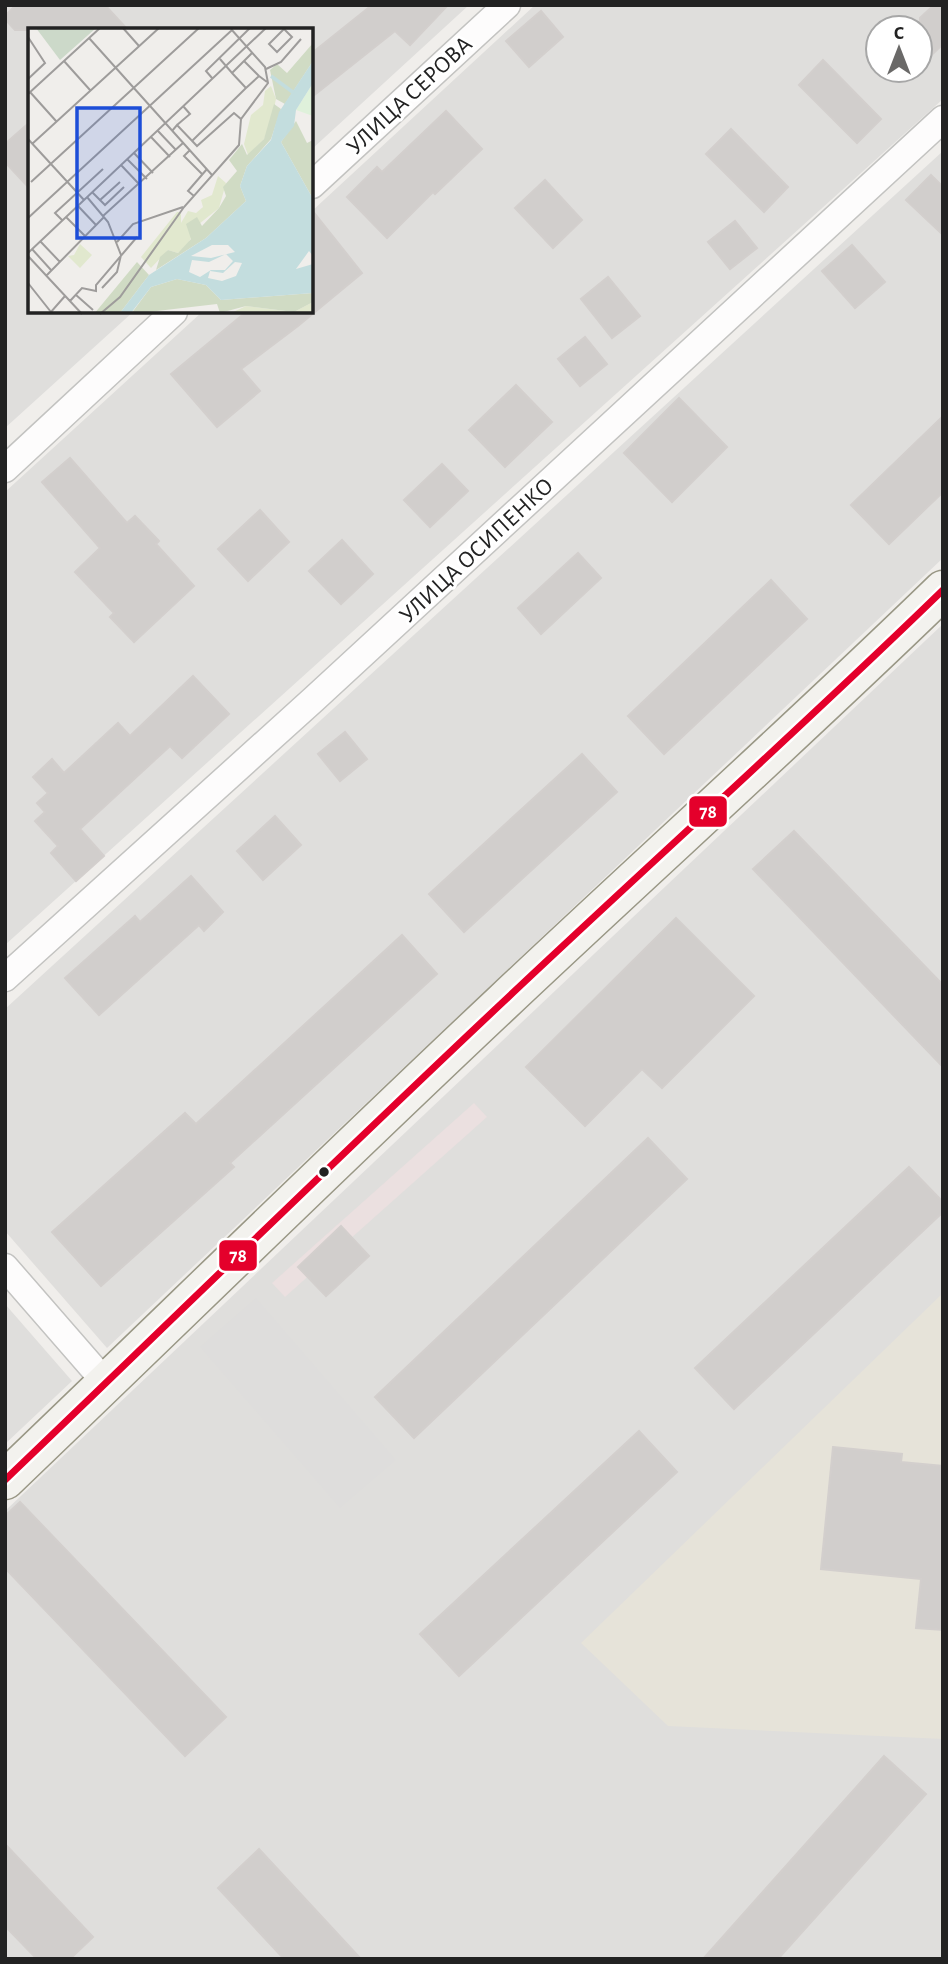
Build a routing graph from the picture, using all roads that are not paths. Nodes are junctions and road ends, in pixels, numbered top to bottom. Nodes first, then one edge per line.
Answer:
1 (507, 5) edge
2 (943, 119) edge
3 (313, 184) edge
4 (173, 313) edge
5 (5, 468) edge
6 (943, 590) edge
7 (5, 978) edge
8 (5, 1267) edge
9 (106, 1383) junction
10 (5, 1480) edge

1 - 3 street, УЛИЦА СЕРОВА
2 - 7 street, УЛИЦА ОСИПЕНКО
4 - 5 street
6 - 9 main road
8 - 9 street
9 - 10 main road

